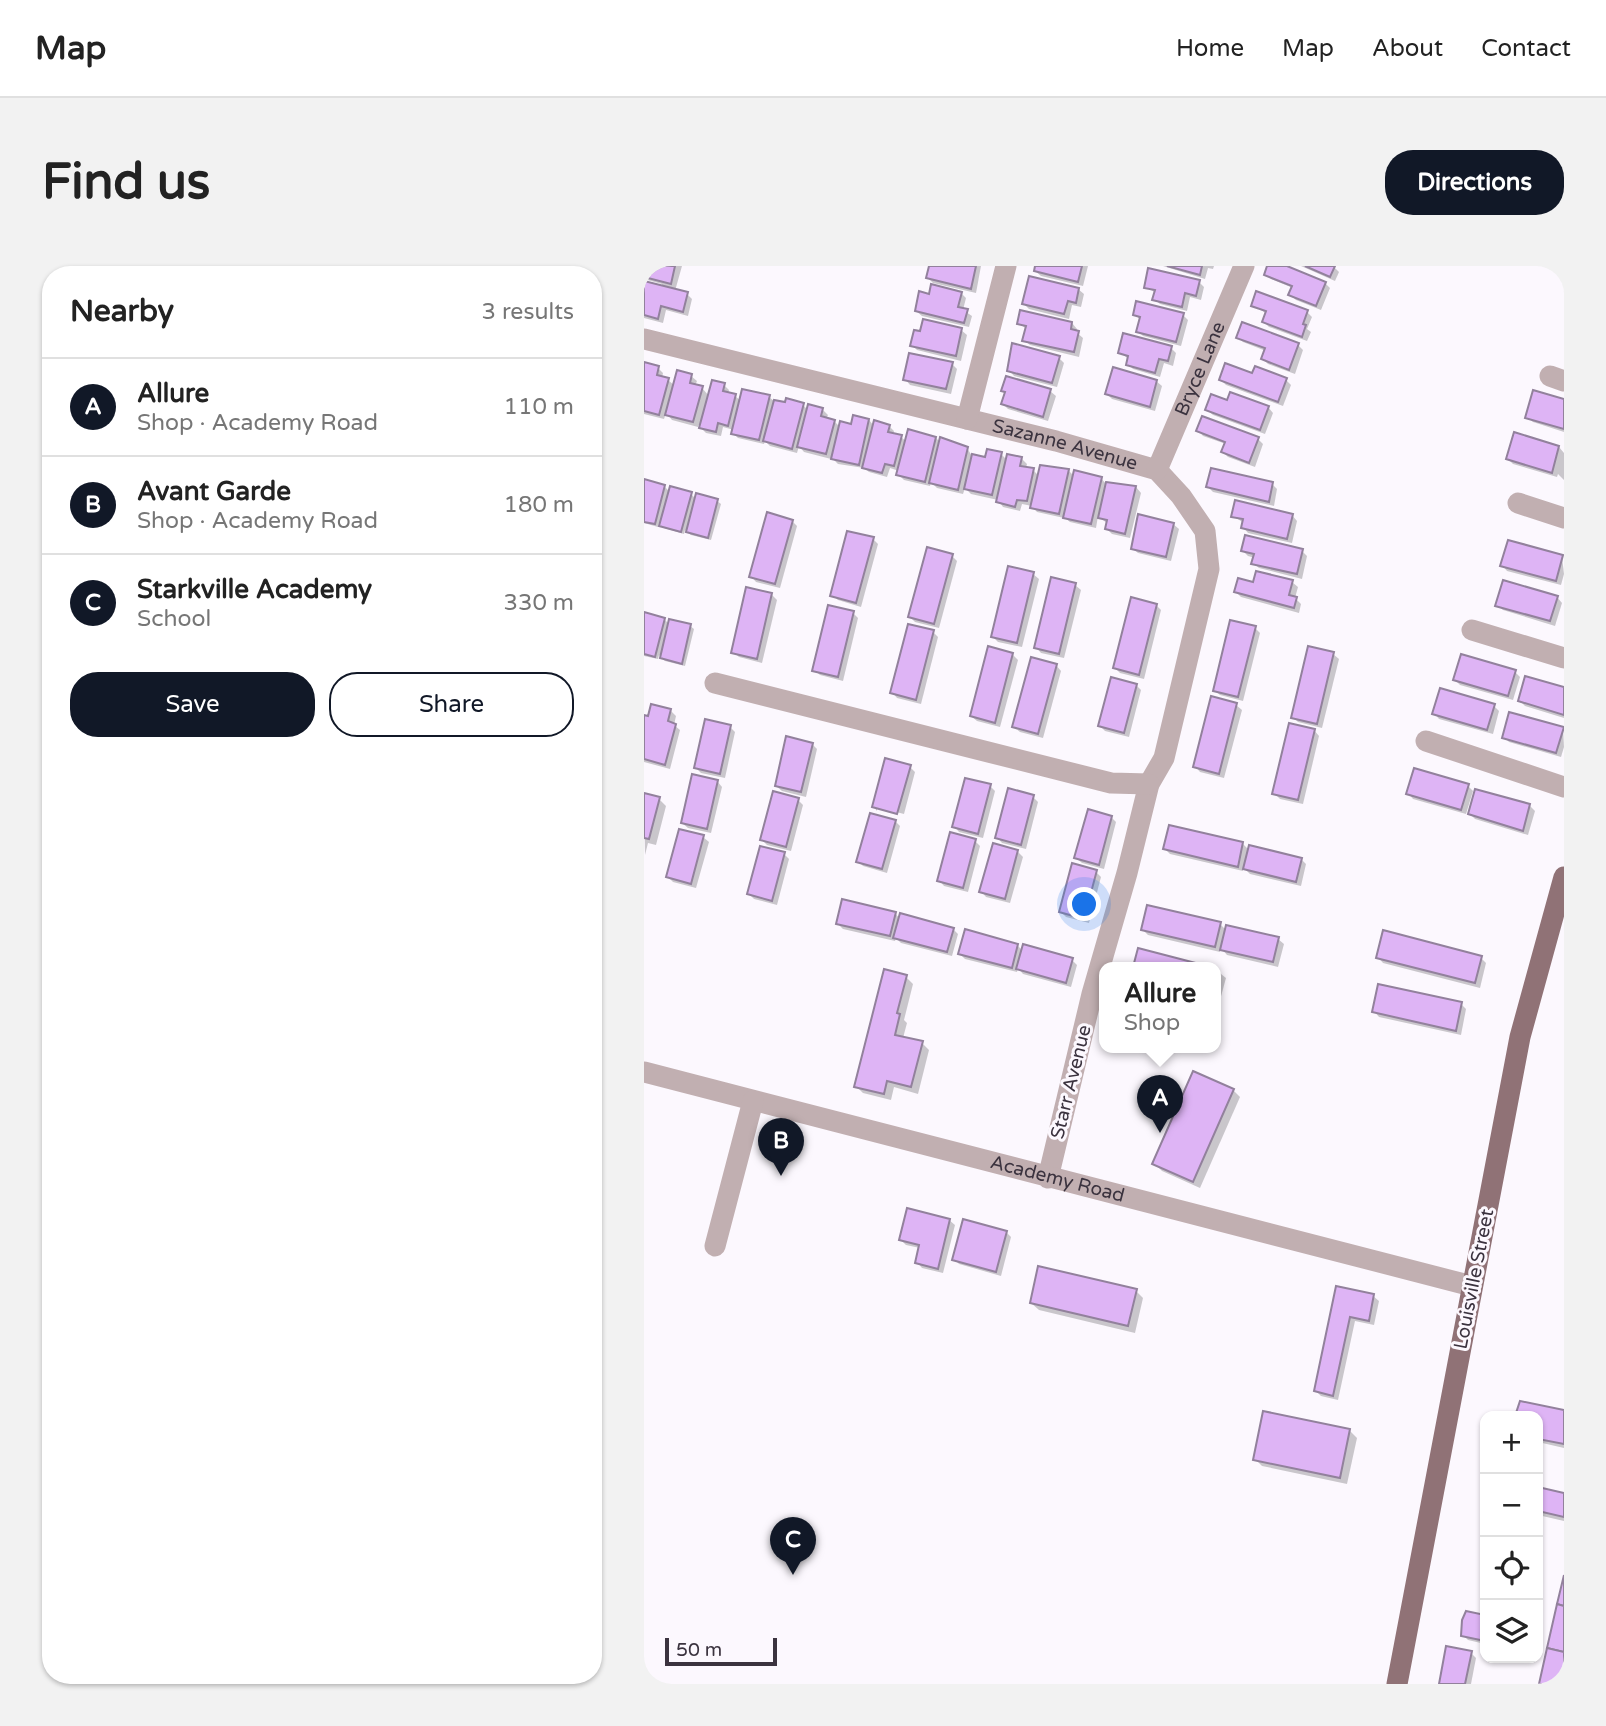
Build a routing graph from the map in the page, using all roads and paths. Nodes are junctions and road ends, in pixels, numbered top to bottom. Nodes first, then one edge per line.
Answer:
1 (1006, 266) edge
2 (1244, 266) edge
3 (644, 339) edge
4 (967, 419) junction
5 (1157, 470) junction
6 (1518, 503) dead end
7 (1564, 518) edge
8 (1472, 630) dead end
9 (1564, 658) edge
10 (715, 683) dead end
11 (1426, 741) dead end
12 (1149, 784) junction
13 (1564, 787) edge
14 (1564, 877) edge
15 (1101, 962) edge
16 (1099, 970) edge
17 (644, 1072) edge
18 (753, 1101) junction
19 (1048, 1178) junction
20 (715, 1246) dead end
21 (1472, 1286) junction
22 (1397, 1684) edge

1 - 4 street
2 - 5 street, Bryce Lane
3 - 4 street, Sazanne Avenue
4 - 5 street, Sazanne Avenue
5 - 12 street, Sazanne Avenue
6 - 7 street
8 - 9 street
10 - 12 street
11 - 13 street
12 - 15 street, Starr Avenue
14 - 21 main road, Louisville Street
16 - 19 street, Starr Avenue
17 - 18 street, Academy Road
18 - 19 street, Academy Road
18 - 20 street
19 - 21 street, Academy Road
21 - 22 main road, Louisville Street

